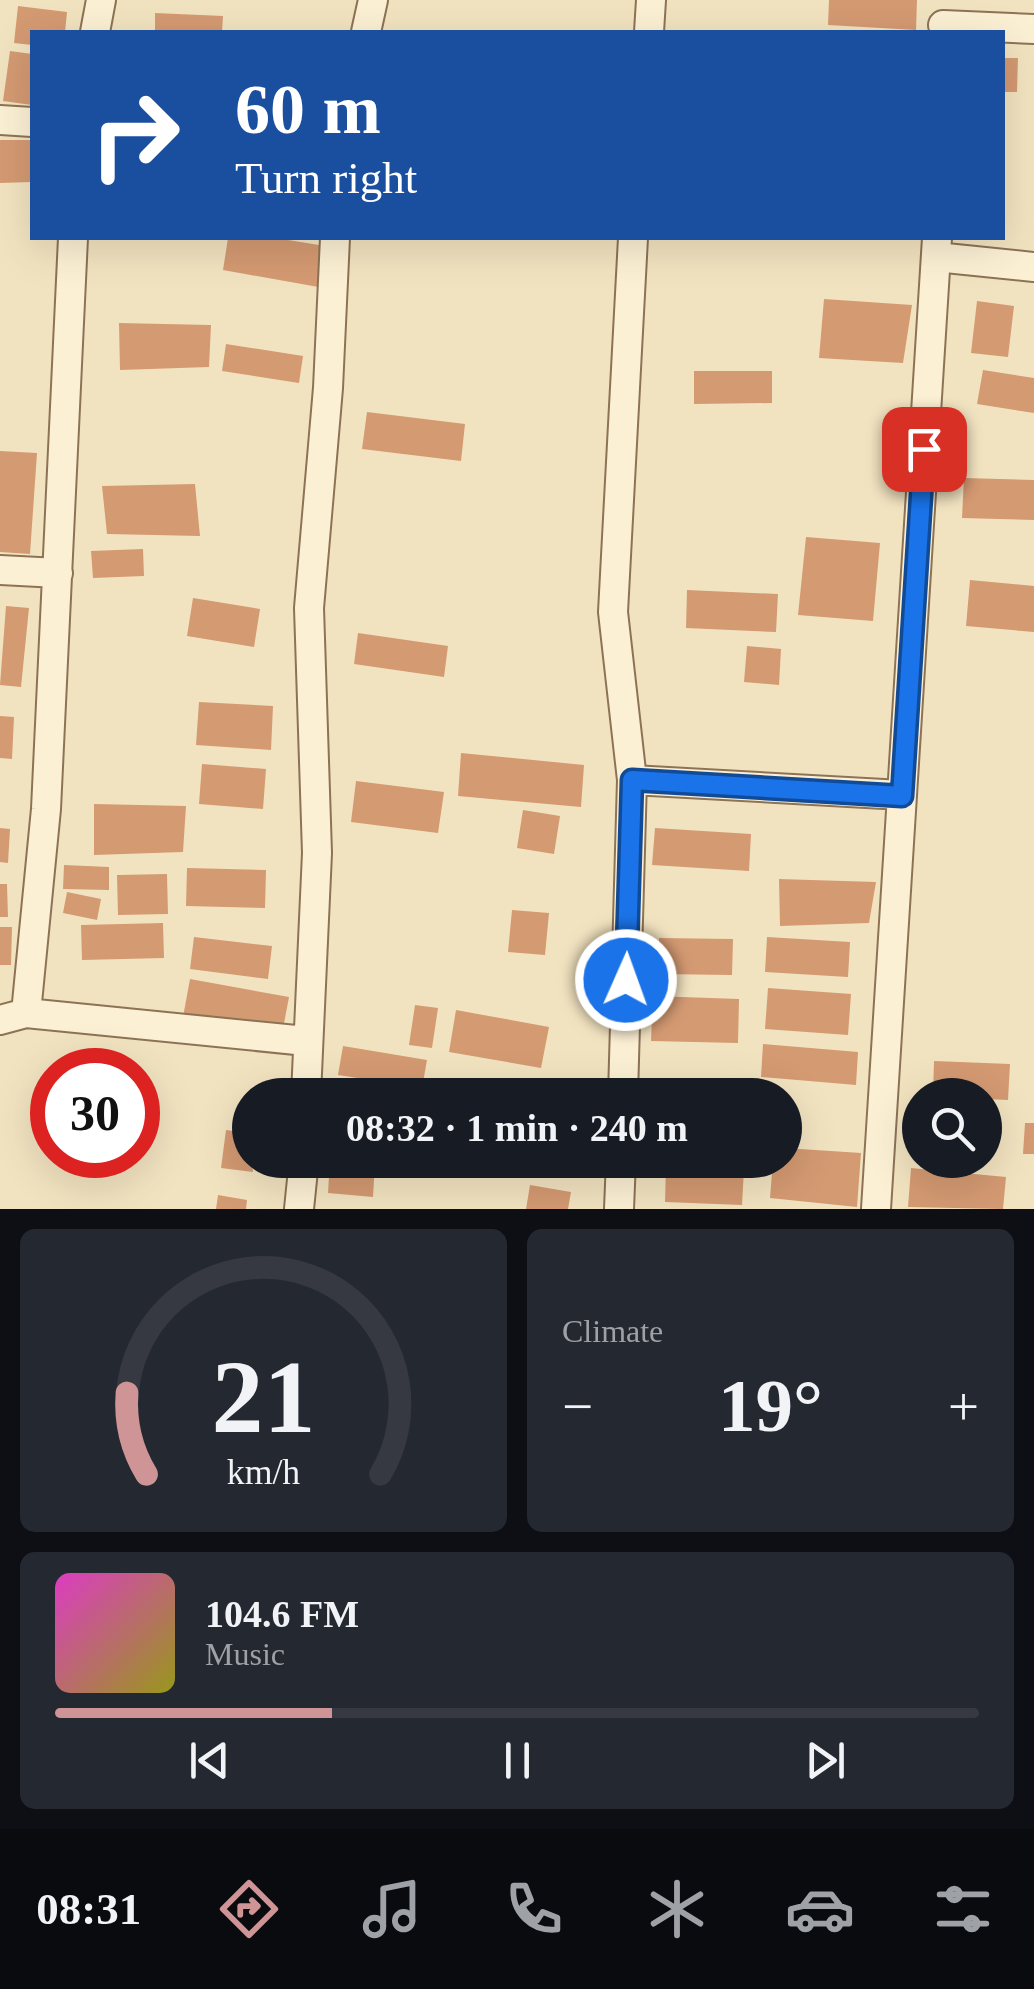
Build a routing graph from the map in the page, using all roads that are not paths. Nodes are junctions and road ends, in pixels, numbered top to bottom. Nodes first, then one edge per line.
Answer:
1 (101, 0) edge
2 (373, 0) edge
3 (651, 0) edge
4 (943, 19) edge
5 (1034, 29) edge
6 (96, 30) edge
7 (366, 30) edge
8 (648, 30) edge
9 (0, 120) edge
10 (30, 122) edge
11 (74, 240) edge
12 (335, 240) edge
13 (633, 240) edge
14 (936, 247) edge
15 (1034, 267) edge
16 (0, 570) edge
17 (58, 573) junction
18 (632, 780) junction
19 (902, 796) junction
20 (13, 1016) edge
21 (306, 1041) junction
22 (306, 1078) edge
23 (623, 1078) edge
24 (302, 1178) edge
25 (621, 1178) edge
26 (299, 1209) edge
27 (620, 1209) edge
28 (876, 1209) edge

1 - 6 street
2 - 7 street
3 - 8 street
4 - 5 street
9 - 10 street
11 - 17 street
12 - 21 street
13 - 18 street
14 - 15 street
14 - 19 street
16 - 17 street
17 - 20 street
18 - 19 street
18 - 23 street
19 - 28 street
20 - 21 street
21 - 22 street
24 - 26 street
25 - 27 street

